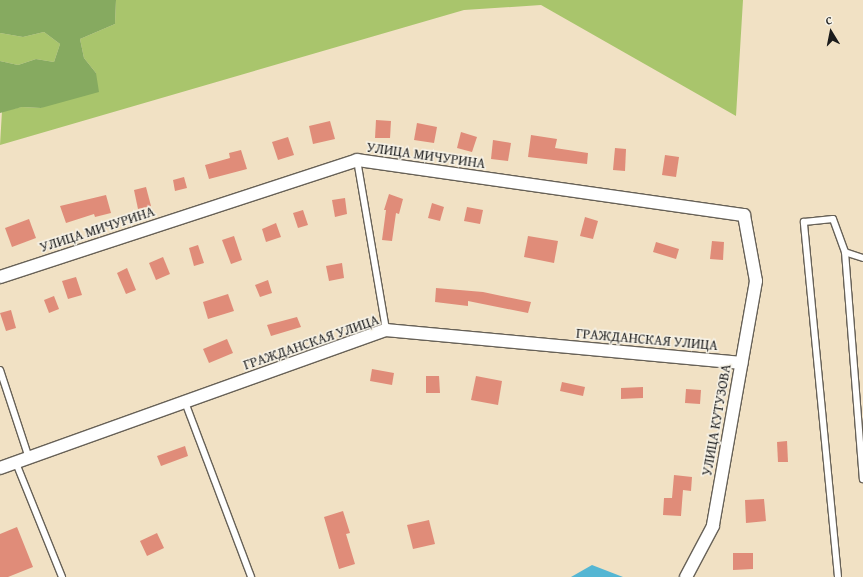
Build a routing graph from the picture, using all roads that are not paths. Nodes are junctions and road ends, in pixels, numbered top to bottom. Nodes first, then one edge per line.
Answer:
1 (357, 160) junction
2 (744, 215) joint
3 (845, 252) junction
4 (863, 258) edge
5 (0, 277) edge
6 (386, 330) junction
7 (740, 363) junction
8 (0, 370) edge
9 (185, 402) junction
10 (29, 458) junction
11 (16, 463) junction
12 (0, 468) edge
13 (863, 479) edge
14 (62, 577) edge
15 (251, 577) edge
16 (686, 577) edge
17 (838, 577) edge

1 - 2 street, УЛИЦА МИЧУРИНА
1 - 5 street, УЛИЦА МИЧУРИНА
1 - 6 lane
2 - 7 street, УЛИЦА КУТУЗОВА
3 - 4 lane
3 - 13 lane
3 - 17 lane
6 - 7 street, ГРАЖДАНСКАЯ УЛИЦА
6 - 9 street, ГРАЖДАНСКАЯ УЛИЦА
7 - 16 street, УЛИЦА КУТУЗОВА
8 - 10 lane
9 - 10 street, ГРАЖДАНСКАЯ УЛИЦА
9 - 15 lane
10 - 11 street, ГРАЖДАНСКАЯ УЛИЦА
11 - 12 street, ГРАЖДАНСКАЯ УЛИЦА
11 - 14 lane

